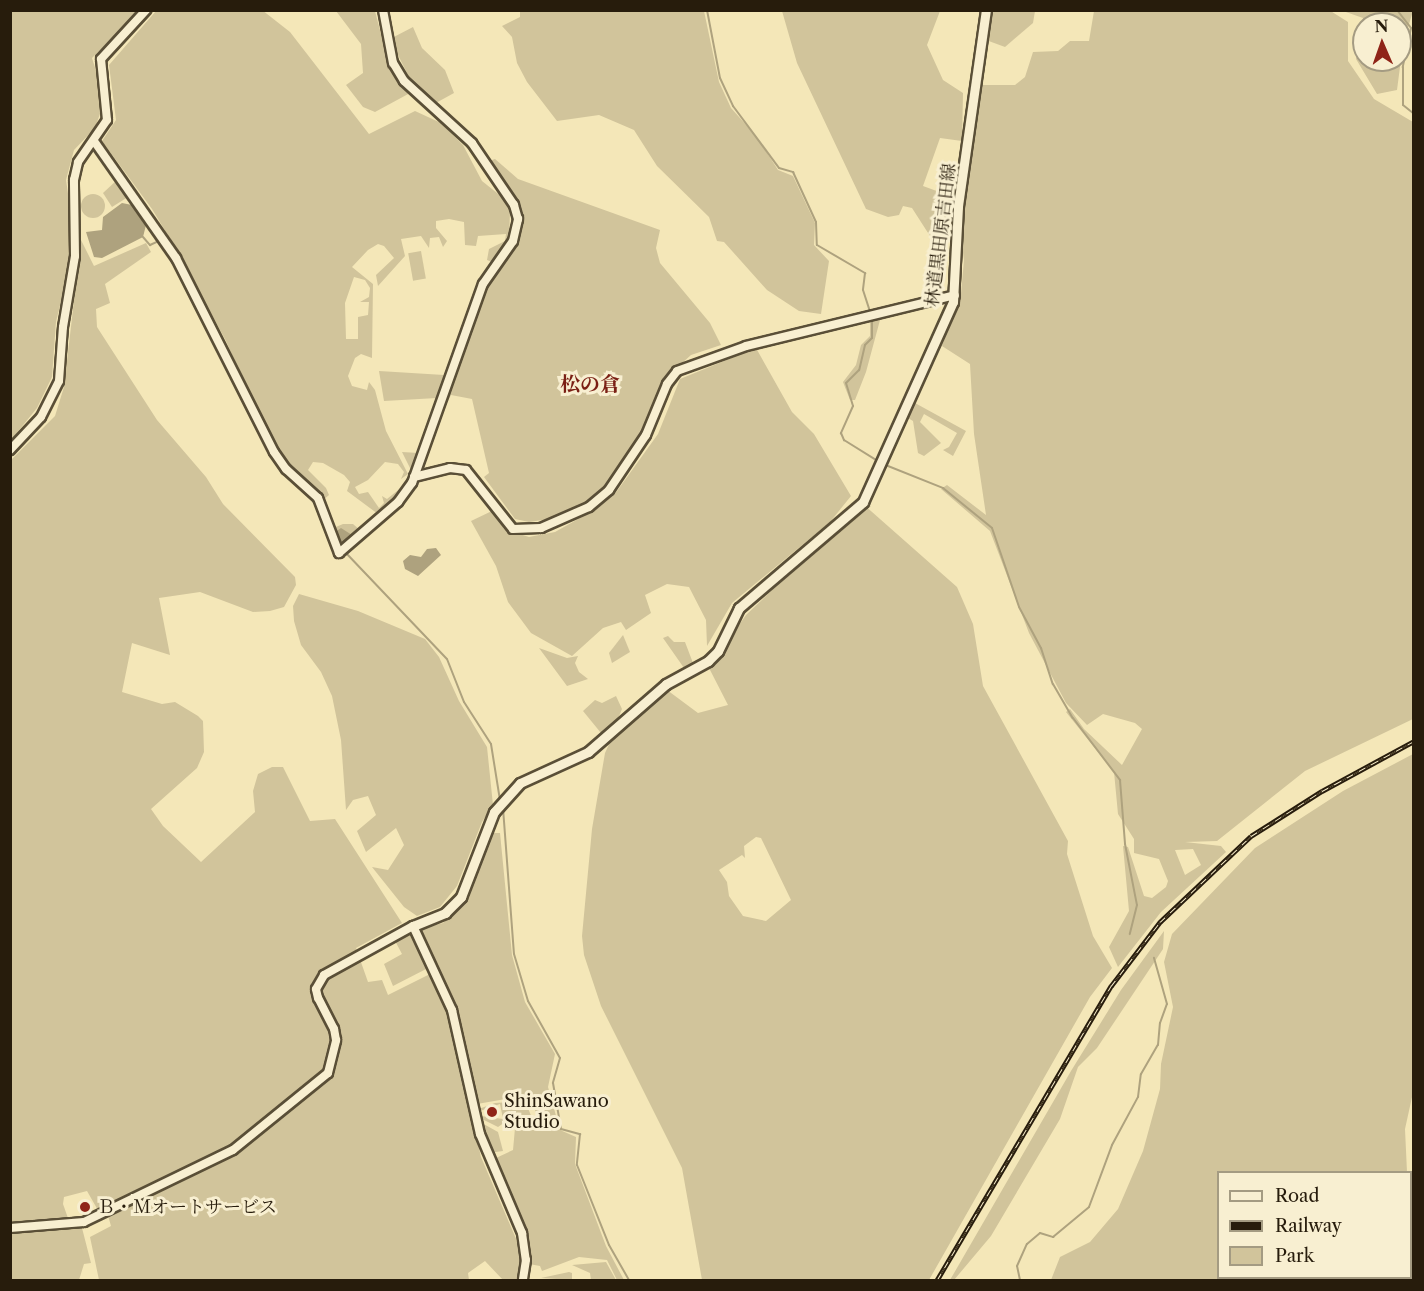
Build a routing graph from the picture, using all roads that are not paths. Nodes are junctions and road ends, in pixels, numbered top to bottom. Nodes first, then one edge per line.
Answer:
1 (146, 10) edge
2 (383, 10) edge
3 (986, 10) edge
4 (94, 141) junction
5 (955, 295) junction
6 (10, 450) edge
7 (414, 477) junction
8 (413, 926) junction
9 (10, 1228) edge
10 (523, 1281) edge

1 - 4 street
2 - 7 street
3 - 5 street, 林道黒田原吉田線
4 - 6 street
4 - 7 street
5 - 7 street
5 - 8 street, 林道黒田原吉田線
8 - 9 street
8 - 10 street

